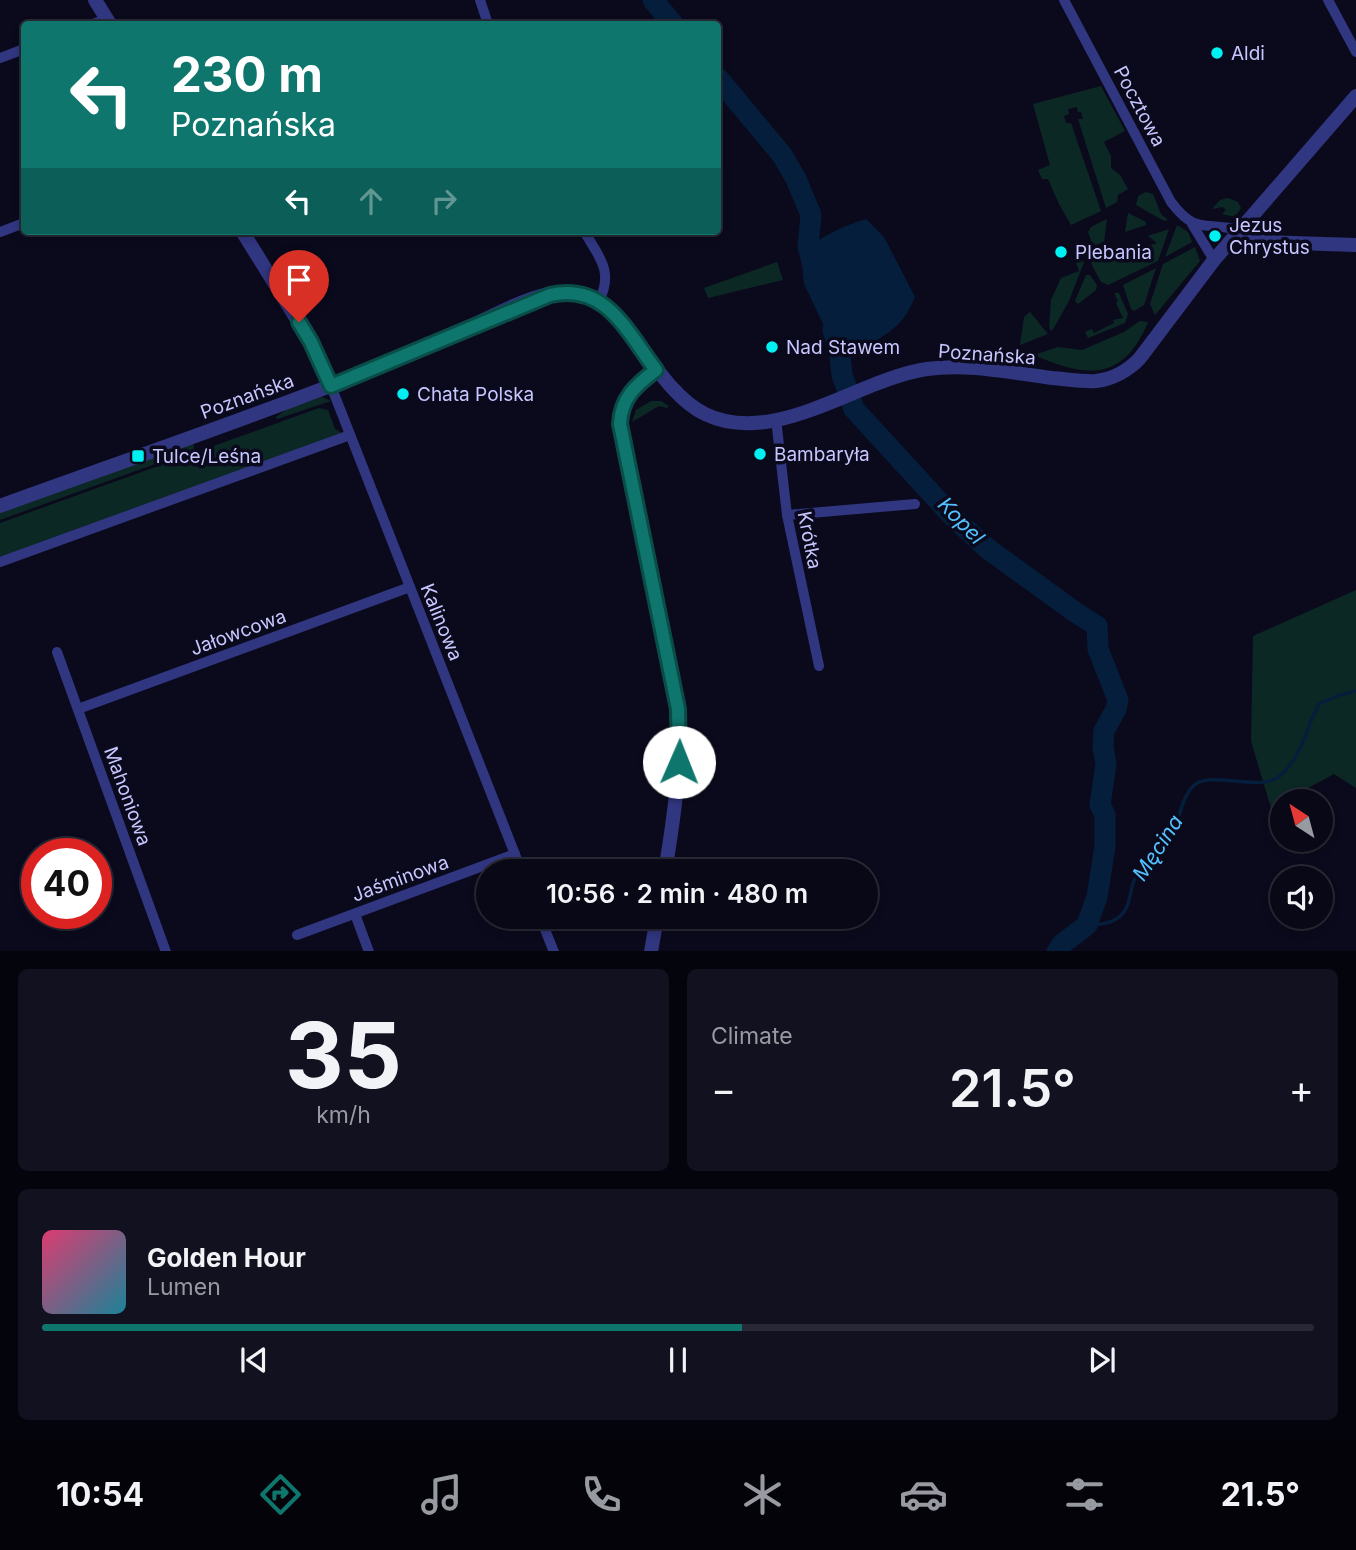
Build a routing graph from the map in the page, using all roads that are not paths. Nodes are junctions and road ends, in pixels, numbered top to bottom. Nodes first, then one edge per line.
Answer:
1 (95, 0) edge
2 (480, 0) edge
3 (1064, 0) edge
4 (1328, 0) edge
5 (102, 21) edge
6 (487, 21) edge
7 (21, 51) edge
8 (1356, 52) edge
9 (0, 58) edge
10 (1355, 100) edge
11 (21, 224) edge
12 (1192, 224) junction
13 (1240, 230) junction
14 (0, 232) edge
15 (244, 235) edge
16 (586, 235) edge
17 (1356, 245) edge
18 (1214, 260) junction
19 (599, 301) junction
20 (656, 370) junction
21 (331, 386) junction
22 (776, 419) junction
23 (350, 435) junction
24 (915, 505) dead end
25 (0, 506) edge
26 (787, 515) junction
27 (0, 562) edge
28 (410, 587) junction
29 (57, 652) dead end
30 (819, 666) dead end
31 (78, 709) junction
32 (515, 854) junction
33 (517, 859) edge
34 (667, 859) edge
35 (355, 914) junction
36 (546, 929) edge
37 (655, 929) edge
38 (297, 935) dead end
39 (166, 951) edge
40 (369, 951) edge
41 (554, 951) edge
42 (651, 951) edge

1 - 5 street
2 - 6 street
3 - 12 street, Pocztowa
4 - 8 street
7 - 9 street
10 - 13 street, Poznańska
11 - 14 street
12 - 13 street
12 - 18 street, Pocztowa
13 - 17 street
13 - 18 street, Poznańska
15 - 21 street
16 - 19 street
18 - 22 street, Poznańska
19 - 20 street, Poznańska
19 - 21 street, Poznańska
20 - 22 street, Poznańska
20 - 34 street
21 - 23 street, Kalinowa
21 - 25 street, Poznańska
22 - 26 street, Krótka
23 - 27 street
23 - 28 street, Kalinowa
24 - 26 street
26 - 30 street, Krótka
28 - 31 street, Jałowcowa
28 - 32 street, Kalinowa
29 - 31 street, Mahoniowa
31 - 39 street, Mahoniowa
32 - 33 street, Kalinowa
32 - 35 street, Jaśminowa
35 - 38 street, Jaśminowa
35 - 40 street
36 - 41 street
37 - 42 street

